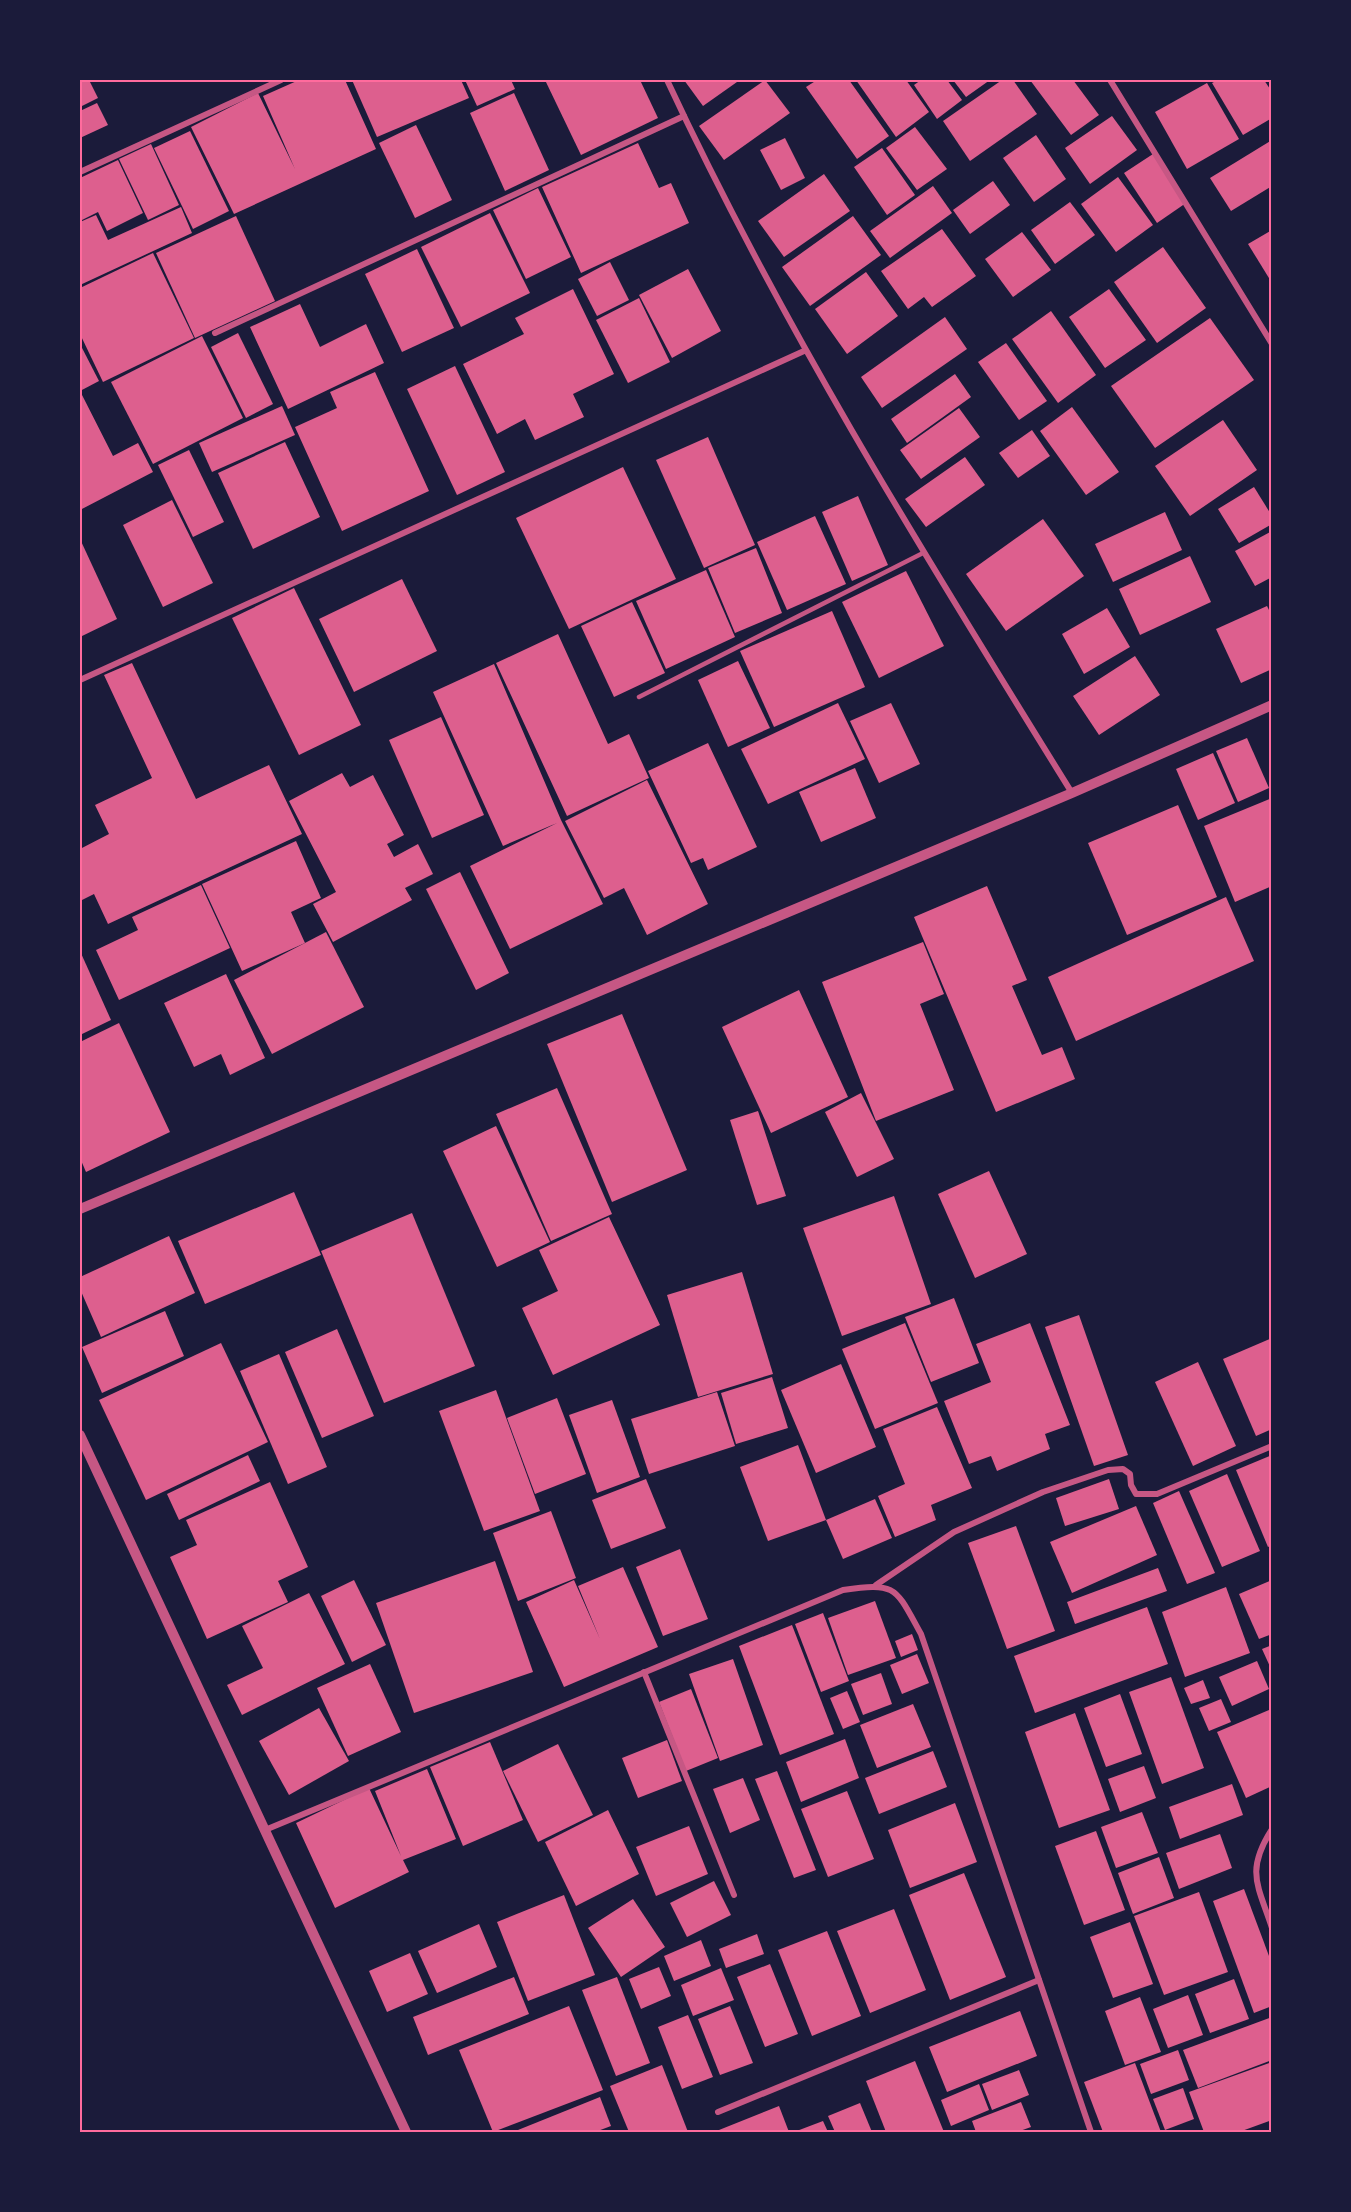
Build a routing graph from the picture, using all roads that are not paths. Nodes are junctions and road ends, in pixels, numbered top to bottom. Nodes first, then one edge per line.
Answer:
1 (280, 80) edge
2 (668, 80) edge
3 (1110, 80) edge
4 (684, 116) junction
5 (80, 172) edge
6 (215, 333) dead end
7 (1272, 344) edge
8 (804, 351) junction
9 (923, 553) junction
10 (80, 680) edge
11 (639, 697) dead end
12 (1272, 705) edge
13 (1071, 793) junction
14 (80, 1209) edge
15 (80, 1435) edge
16 (1272, 1446) edge
17 (876, 1585) junction
18 (644, 1672) junction
19 (1272, 1829) edge
20 (265, 1830) junction
21 (734, 1895) dead end
22 (1272, 1928) edge
23 (1039, 1980) junction
24 (718, 2112) dead end
25 (406, 2133) edge
26 (1091, 2133) edge

1 - 5 street
2 - 4 street
3 - 7 street
4 - 6 street
4 - 8 street
8 - 9 street
8 - 10 street
9 - 11 lane
9 - 13 street
12 - 13 street
13 - 14 street
15 - 20 street
16 - 17 street
17 - 18 street
17 - 23 street
18 - 20 street
18 - 21 street
19 - 22 street
20 - 25 street
23 - 24 street
23 - 26 street

